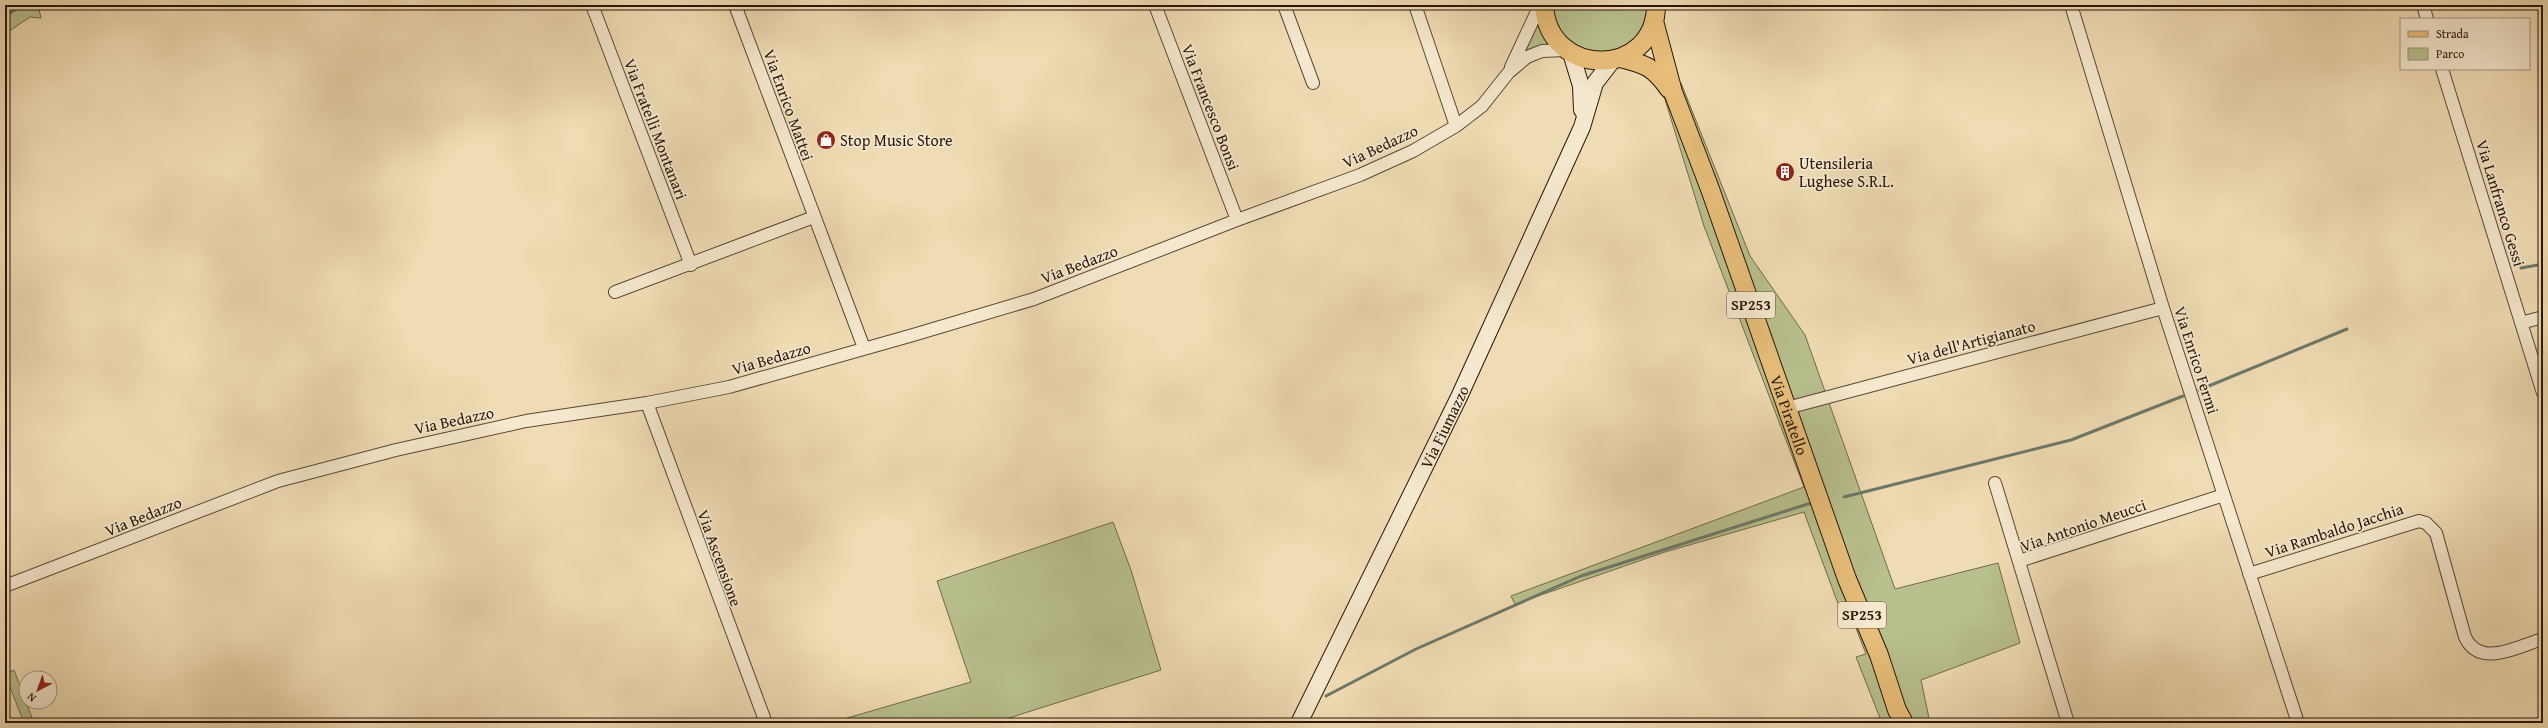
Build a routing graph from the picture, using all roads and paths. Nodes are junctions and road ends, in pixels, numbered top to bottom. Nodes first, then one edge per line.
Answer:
1 (592, 5) edge
2 (735, 5) edge
3 (1155, 5) edge
4 (1284, 5) edge
5 (1414, 5) edge
6 (1540, 5) edge
7 (1544, 5) edge
8 (2071, 5) edge
9 (2423, 5) edge
10 (1656, 9) edge
11 (2427, 18) edge
12 (1569, 52) junction
13 (1616, 60) junction
14 (2442, 70) edge
15 (1509, 72) junction
16 (1313, 83) dead end
17 (1678, 106) junction
18 (1456, 126) junction
19 (1582, 127) junction
20 (814, 217) junction
21 (1237, 220) junction
22 (691, 265) junction
23 (615, 292) dead end
24 (2163, 308) junction
25 (2543, 317) edge
26 (2521, 323) junction
27 (864, 348) junction
28 (2543, 393) edge
29 (647, 403) junction
30 (1787, 408) junction
31 (1995, 483) dead end
32 (2224, 495) junction
33 (2019, 561) junction
34 (2250, 574) junction
35 (5, 586) edge
36 (2543, 639) edge
37 (766, 723) edge
38 (1299, 723) edge
39 (1904, 723) edge
40 (2068, 723) edge
41 (2297, 723) edge

1 - 22 street, Via Fratelli Montanari
2 - 20 street, Via Enrico Mattei
3 - 21 street, Via Francesco Bonsi
4 - 16 street
5 - 18 street
6 - 15 street, Via Bedazzo
7 - 12 main road
8 - 24 street, Via Enrico Fermi
9 - 11 street
10 - 13 main road, SP253
10 - 17 main road, Via Piratello / SP253
12 - 13 main road, SP253
12 - 15 street, Via Bedazzo
12 - 19 street, Via Fiumazzo
13 - 17 main road, Via Piratello / SP253
13 - 19 street, Via Fiumazzo
14 - 26 street, Via Lanfranco Gessi
15 - 18 street, Via Bedazzo
17 - 30 main road, Via Piratello / SP253
18 - 21 street, Via Bedazzo
19 - 38 street, Via Fiumazzo
20 - 22 street
20 - 27 street, Via Enrico Mattei
21 - 27 street, Via Bedazzo
22 - 23 street
24 - 30 street, Via dell'Artigianato
24 - 32 street, Via Enrico Fermi
25 - 26 street
26 - 28 street, Via Lanfranco Gessi
27 - 29 street, Via Bedazzo
29 - 35 street, Via Bedazzo
29 - 37 street, Via Ascensione
30 - 39 main road, Via Piratello / SP253
31 - 33 street
32 - 33 street, Via Antonio Meucci
32 - 34 street, Via Enrico Fermi
33 - 40 street, Via Antonio Meucci
34 - 36 street, Via Rambaldo Jacchia
34 - 41 street, Via Enrico Fermi

